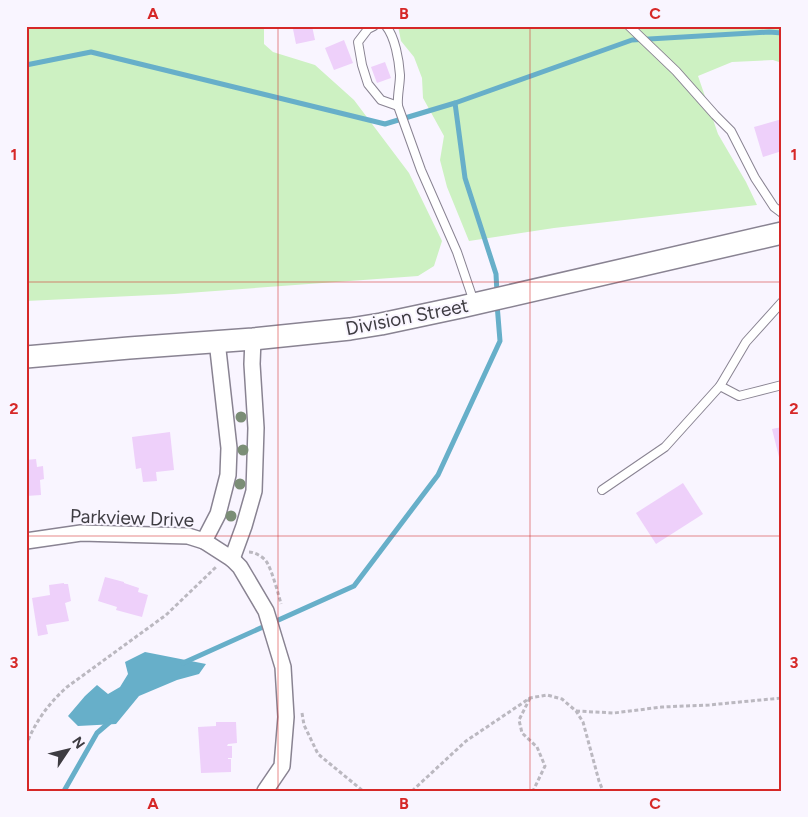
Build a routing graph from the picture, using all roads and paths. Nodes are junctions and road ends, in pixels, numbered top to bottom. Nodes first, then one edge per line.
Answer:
1 (374, 26) edge
2 (387, 26) edge
3 (628, 26) edge
4 (398, 106) junction
5 (782, 213) edge
6 (782, 233) edge
7 (782, 302) edge
8 (475, 304) junction
9 (253, 339) junction
10 (217, 341) junction
11 (26, 357) edge
12 (782, 385) edge
13 (720, 386) junction
14 (602, 490) dead end
15 (26, 540) edge
16 (204, 541) junction
17 (232, 559) junction
18 (281, 607) dead end
19 (530, 698) junction
20 (782, 698) edge
21 (301, 708) dead end
22 (576, 710) junction
23 (26, 746) edge
24 (265, 791) edge
25 (363, 791) edge
26 (412, 791) edge
27 (533, 791) edge
28 (603, 791) edge

1 - 4 lane
2 - 4 lane
3 - 5 lane
4 - 8 lane
6 - 8 street, Division Street
7 - 13 lane
8 - 9 street, Division Street
9 - 10 street, Division Street
9 - 17 street
10 - 11 street, Division Street
10 - 16 street
12 - 13 lane
13 - 14 lane
15 - 16 street, Parkview Drive
16 - 17 street, Parkview Drive
17 - 18 path
17 - 23 path
17 - 24 street
19 - 22 path
19 - 26 path
19 - 27 path
20 - 22 path
21 - 25 path
22 - 28 path

